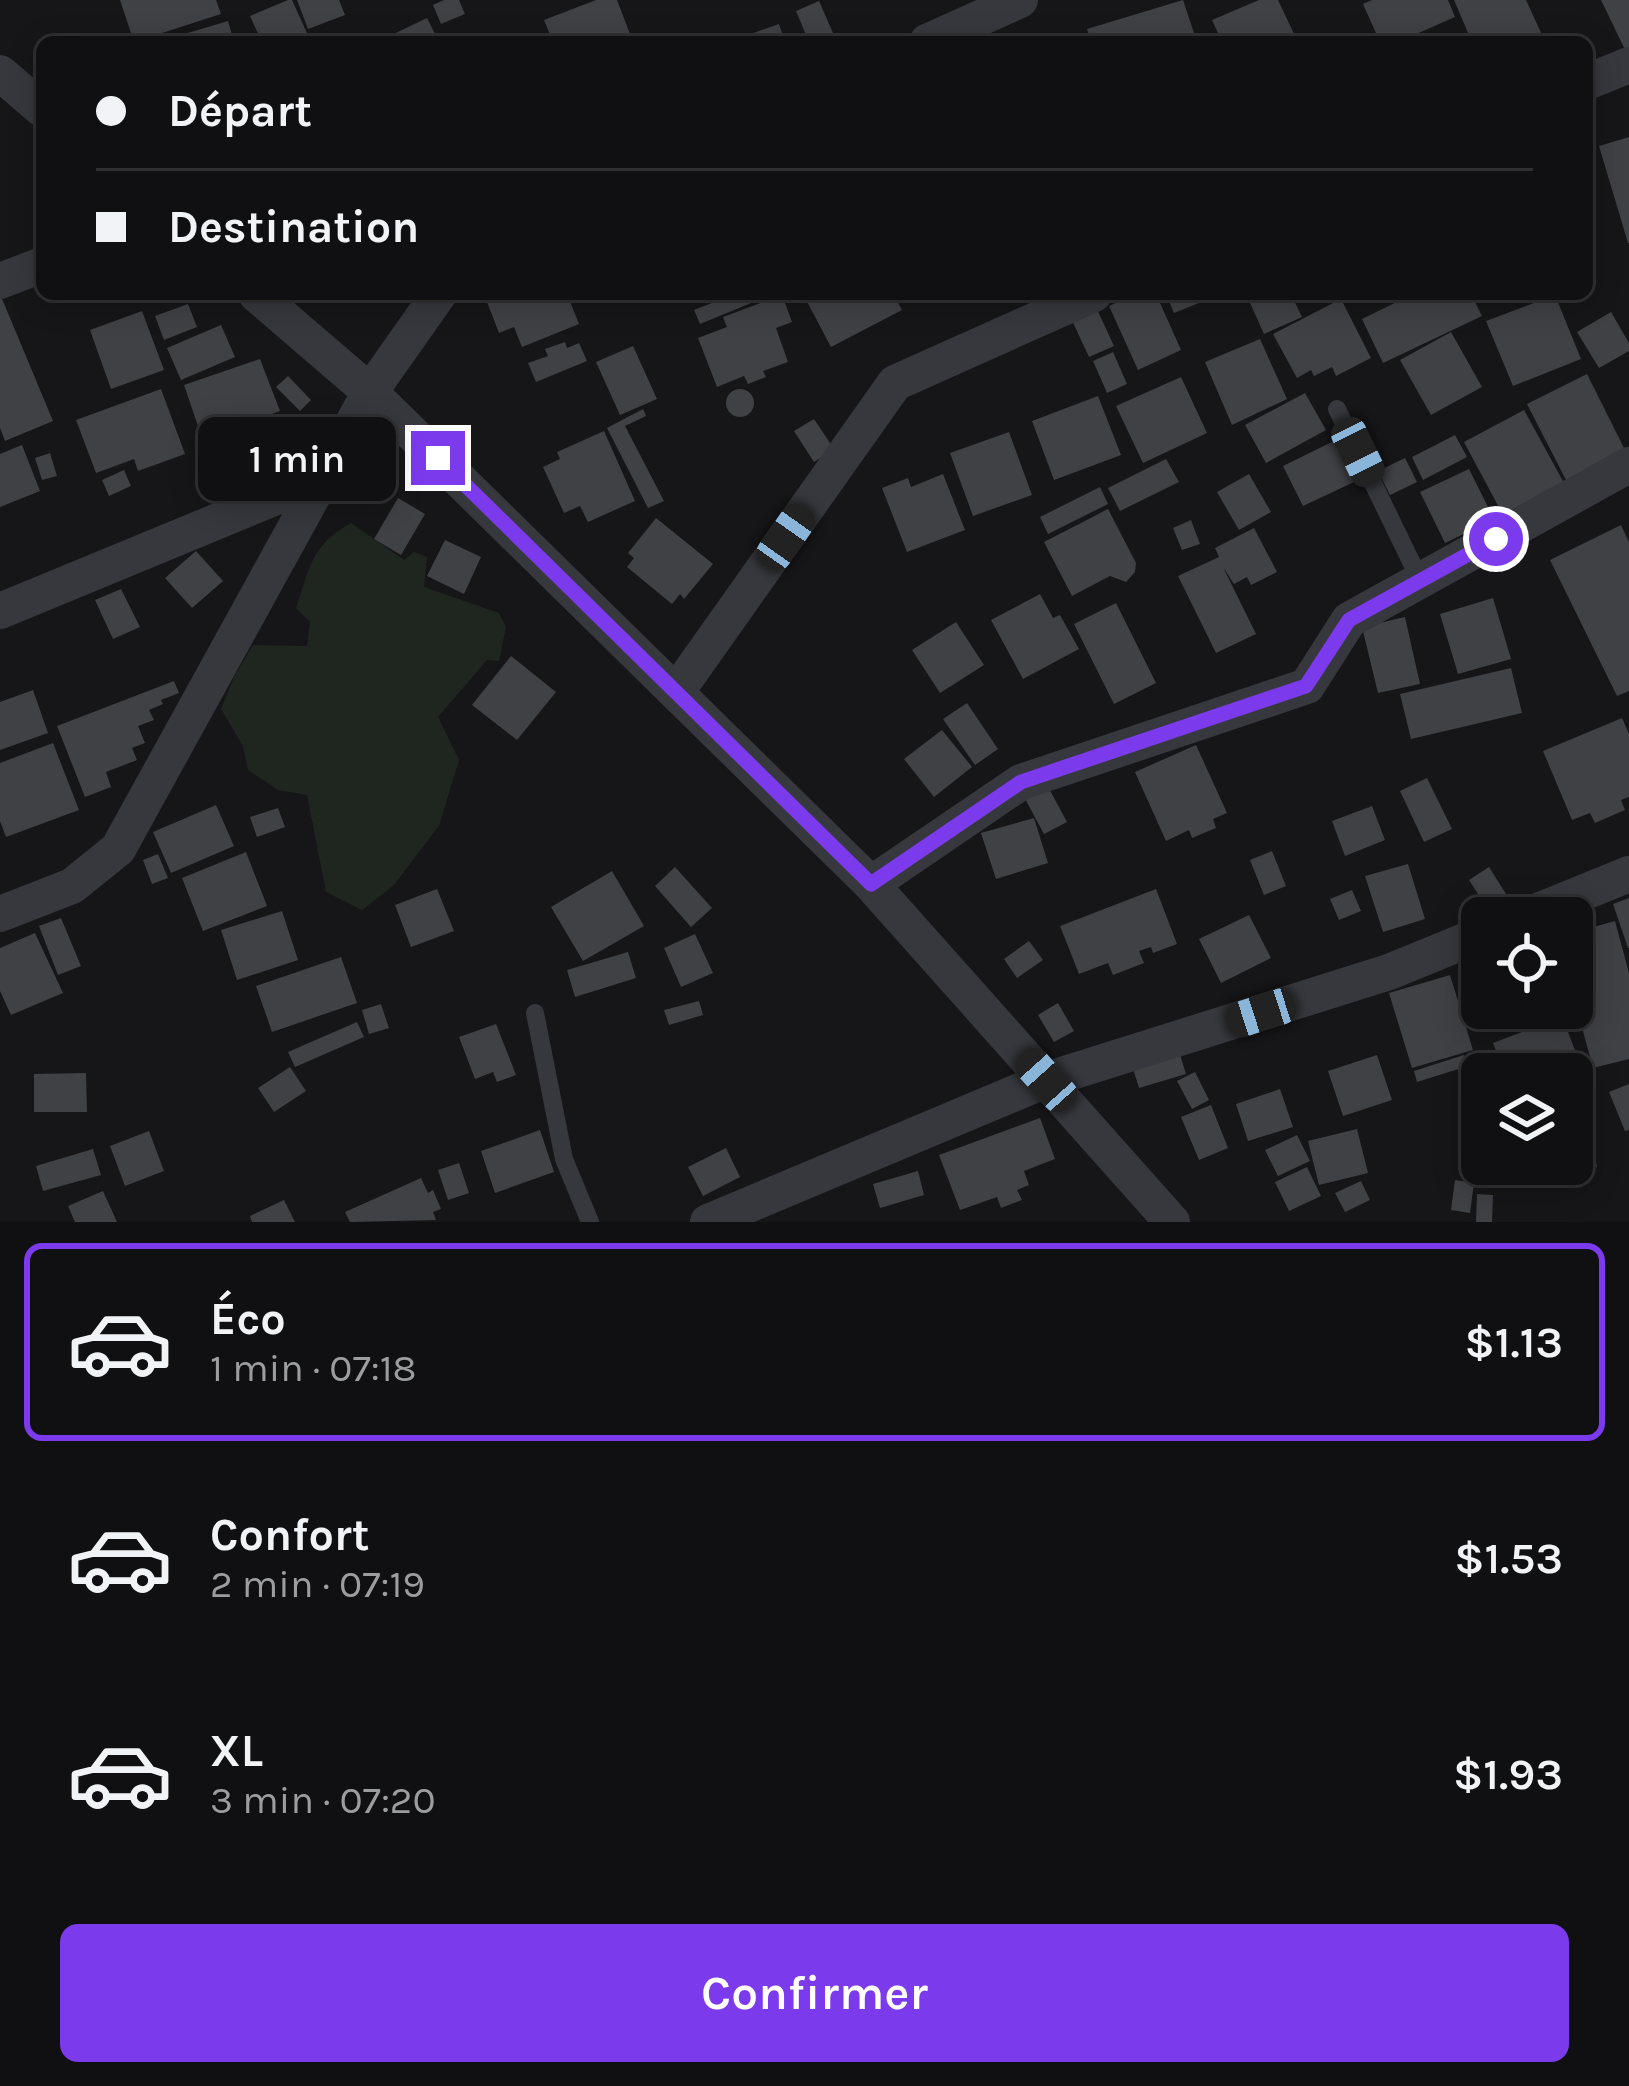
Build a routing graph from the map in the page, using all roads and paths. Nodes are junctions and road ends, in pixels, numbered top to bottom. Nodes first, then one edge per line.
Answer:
1 (1020, 0) edge
2 (940, 36) edge
3 (1629, 64) edge
4 (0, 73) edge
5 (1593, 79) edge
6 (36, 104) edge
7 (36, 268) edge
8 (0, 281) edge
9 (263, 300) edge
10 (435, 300) edge
11 (1081, 300) edge
12 (370, 392) junction
13 (1337, 409) dead end
14 (1629, 465) edge
15 (327, 476) junction
16 (1420, 580) junction
17 (0, 611) edge
18 (676, 691) junction
19 (1629, 874) edge
20 (871, 884) junction
21 (1573, 897) edge
22 (0, 914) edge
23 (1461, 943) edge
24 (536, 1013) dead end
25 (1046, 1080) junction
26 (590, 1222) edge
27 (708, 1222) edge
28 (1172, 1222) edge

1 - 2 street
3 - 5 street
4 - 6 street
7 - 8 street
9 - 12 street
10 - 12 street
11 - 18 street
12 - 15 street
12 - 18 street
13 - 16 lane
14 - 16 street
15 - 17 street
15 - 22 street
16 - 20 street
18 - 20 street
19 - 21 street
20 - 25 street
23 - 25 street
24 - 26 lane
25 - 27 street
25 - 28 street

